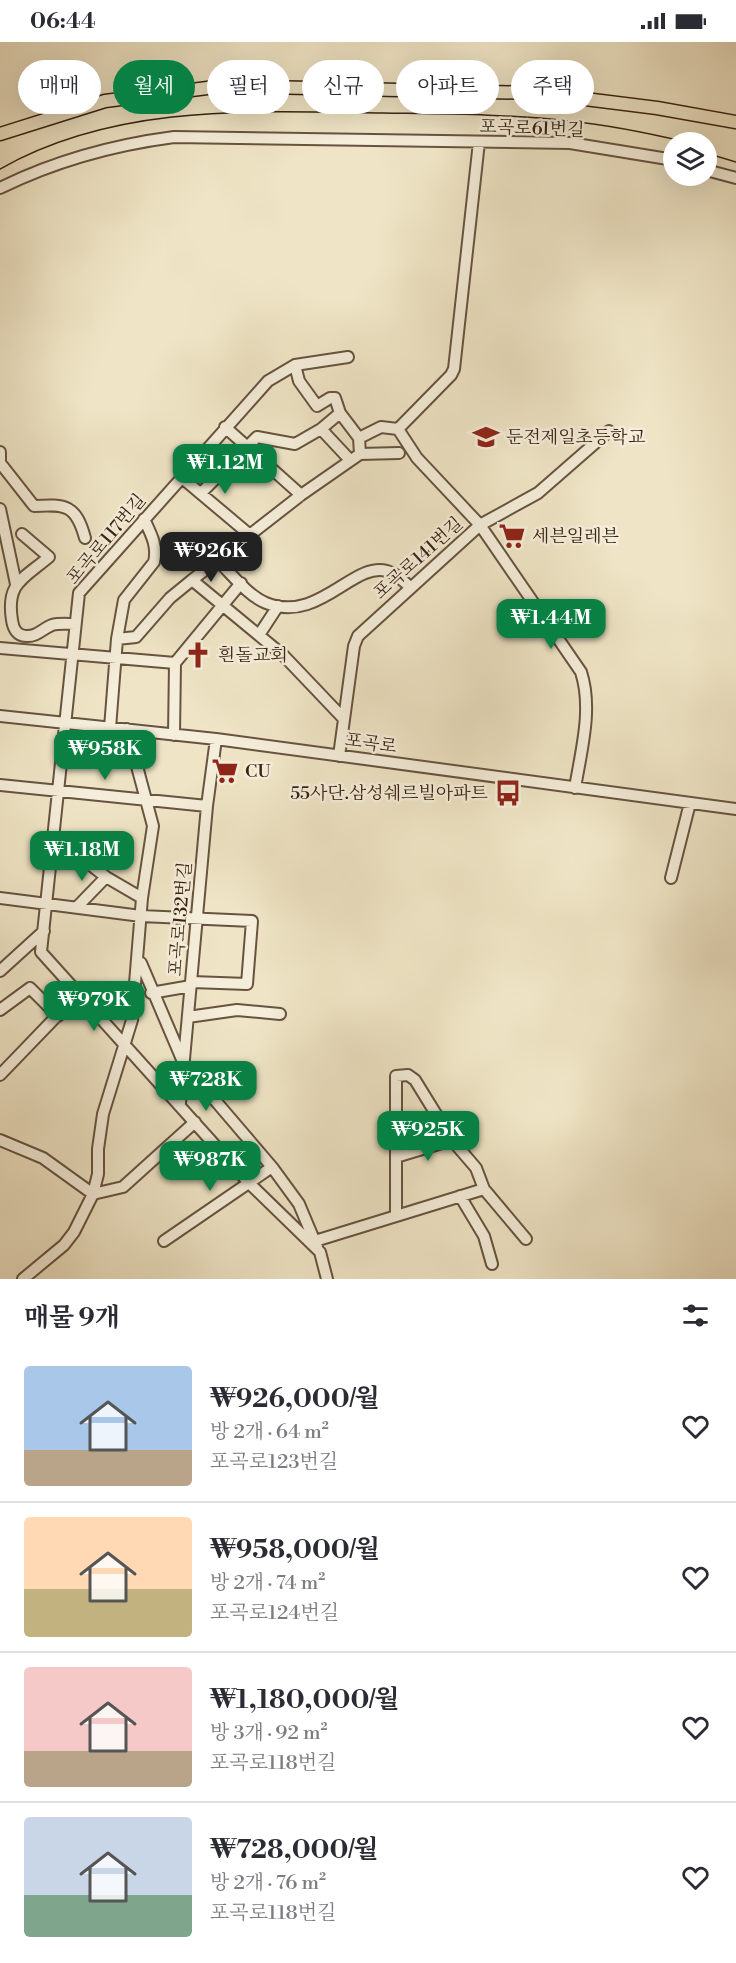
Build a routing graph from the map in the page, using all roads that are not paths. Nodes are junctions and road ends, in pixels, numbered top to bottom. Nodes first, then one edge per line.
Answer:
1 (736, 123) edge
2 (0, 134) edge
3 (479, 142) junction
4 (663, 158) edge
5 (717, 173) edge
6 (736, 178) edge
7 (0, 188) edge
8 (348, 357) dead end
9 (295, 365) junction
10 (340, 413) junction
11 (225, 427) junction
12 (321, 429) junction
13 (398, 429) junction
14 (609, 431) dead end
15 (359, 438) junction
16 (246, 446) junction
17 (0, 452) edge
18 (399, 453) dead end
19 (355, 457) junction
20 (0, 464) edge
21 (181, 477) junction
22 (201, 493) junction
23 (301, 495) junction
24 (0, 509) edge
25 (144, 519) junction
26 (480, 525) junction
27 (22, 534) dead end
28 (250, 535) junction
29 (85, 538) dead end
30 (217, 561) junction
31 (192, 579) junction
32 (241, 583) junction
33 (16, 584) junction
34 (410, 587) junction
35 (278, 606) junction
36 (221, 607) junction
37 (6, 616) edge
38 (75, 624) junction
39 (259, 635) junction
40 (117, 639) junction
41 (0, 648) edge
42 (72, 653) junction
43 (115, 658) junction
44 (175, 663) junction
45 (0, 716) edge
46 (344, 719) junction
47 (67, 724) junction
48 (110, 728) junction
49 (127, 729) junction
50 (174, 735) junction
51 (216, 739) junction
52 (339, 756) junction
53 (0, 785) edge
54 (575, 788) junction
55 (59, 792) junction
56 (144, 798) junction
57 (690, 803) junction
58 (207, 806) junction
59 (736, 809) edge
60 (54, 836) junction
61 (106, 877) junction
62 (671, 878) dead end
63 (0, 898) edge
64 (142, 898) junction
65 (47, 903) junction
66 (77, 907) junction
67 (141, 916) junction
68 (196, 918) junction
69 (44, 931) junction
70 (138, 954) junction
71 (0, 971) edge
72 (191, 984) junction
73 (79, 993) junction
74 (152, 993) junction
75 (0, 1010) edge
76 (280, 1014) dead end
77 (58, 1016) junction
78 (188, 1017) junction
79 (125, 1045) junction
80 (184, 1064) junction
81 (0, 1075) edge
82 (180, 1103) junction
83 (195, 1122) junction
84 (0, 1140) edge
85 (452, 1140) junction
86 (396, 1157) junction
87 (272, 1167) junction
88 (249, 1183) junction
89 (484, 1189) junction
90 (93, 1194) junction
91 (460, 1196) junction
92 (396, 1214) junction
93 (526, 1239) dead end
94 (164, 1241) dead end
95 (315, 1241) junction
96 (320, 1252) junction
97 (492, 1264) dead end
98 (23, 1279) edge
99 (327, 1279) edge

1 - 2 main road
3 - 4 street, 포곡로61번길
3 - 7 street, 포곡로61번길
3 - 13 street
5 - 6 street
8 - 9 street
9 - 10 street
9 - 11 street, 포곡로117번길
10 - 12 street
10 - 15 street
11 - 16 street
11 - 21 street, 포곡로117번길
12 - 16 street
12 - 19 street
13 - 15 street
13 - 26 street, 포곡로141번길
14 - 26 street
15 - 19 street
16 - 22 street
16 - 23 street
17 - 20 street
18 - 19 street
19 - 23 street
20 - 29 street
21 - 22 street
21 - 25 street, 포곡로117번길
22 - 28 street
23 - 28 street
24 - 33 street
25 - 38 street, 포곡로117번길
25 - 40 street
26 - 34 street, 포곡로141번길
26 - 54 street
27 - 33 street
28 - 30 street
30 - 31 street
30 - 32 street
31 - 36 street
31 - 40 street
32 - 35 street
32 - 36 street
33 - 37 street
34 - 35 street
34 - 46 street, 포곡로141번길
35 - 39 street
36 - 39 street
36 - 44 street
37 - 38 street
38 - 42 street, 포곡로117번길
39 - 46 street
40 - 43 street
41 - 42 street
42 - 43 street
42 - 47 street, 포곡로117번길
43 - 44 street
43 - 48 street
44 - 50 street
45 - 47 street, 포곡로
46 - 52 street, 포곡로141번길
47 - 48 street, 포곡로
47 - 55 street, 포곡로117번길
48 - 49 street, 포곡로
49 - 50 street, 포곡로
49 - 56 street
50 - 51 street, 포곡로
51 - 52 street, 포곡로
51 - 58 street, 포곡로132번길
52 - 54 street, 포곡로
53 - 55 street
54 - 57 street, 포곡로
55 - 56 street
55 - 60 street, 포곡로117번길
56 - 58 street
56 - 64 street
57 - 59 street, 포곡로
57 - 62 street
58 - 68 street, 포곡로132번길
60 - 61 street
60 - 65 street, 포곡로117번길
61 - 64 street
61 - 66 street
63 - 65 street
64 - 67 street
65 - 66 street
65 - 69 street, 포곡로117번길
66 - 67 street
67 - 68 street
67 - 70 street
68 - 72 street, 포곡로132번길
68 - 72 street
69 - 71 street
69 - 73 street, 포곡로117번길
70 - 74 street
70 - 79 street
72 - 74 street
72 - 78 street, 포곡로132번길
73 - 77 street
73 - 79 street
74 - 80 street
75 - 77 street
76 - 78 street
77 - 81 street
78 - 80 street, 포곡로132번길
79 - 82 street
79 - 90 street
80 - 82 street, 포곡로132번길
80 - 87 street
82 - 83 street
83 - 88 street
83 - 90 street
84 - 90 street
85 - 86 street
85 - 86 street
85 - 89 street
86 - 92 street
87 - 88 street
87 - 95 street
88 - 94 street
88 - 96 street
89 - 91 street
89 - 93 street
90 - 98 street
91 - 92 street
91 - 97 street
92 - 95 street
95 - 96 street
96 - 99 street

